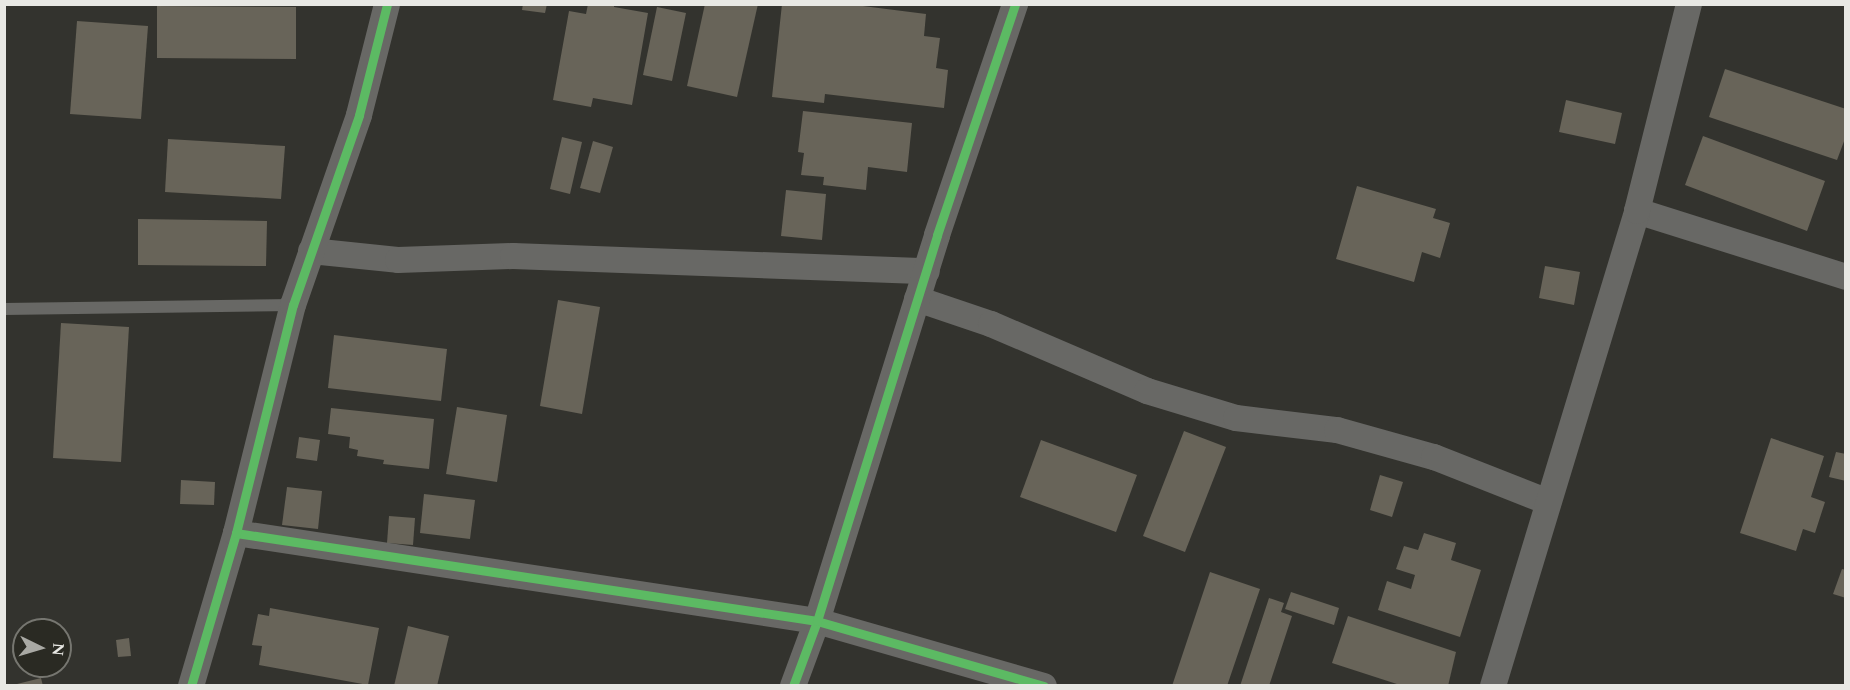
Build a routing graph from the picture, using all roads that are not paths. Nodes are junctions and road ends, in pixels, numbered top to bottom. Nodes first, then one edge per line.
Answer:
1 (387, 4) edge
2 (1015, 4) edge
3 (1689, 4) edge
4 (1637, 211) junction
5 (311, 252) junction
6 (927, 271) junction
7 (1845, 277) edge
8 (917, 299) junction
9 (293, 304) junction
10 (4, 309) edge
11 (1548, 502) junction
12 (236, 533) junction
13 (817, 621) junction
14 (191, 686) edge
15 (793, 686) edge
16 (1044, 686) edge
17 (1493, 686) edge

1 - 5 street
2 - 6 street
3 - 4 street
4 - 7 street
4 - 11 street
5 - 6 street
5 - 9 street
6 - 8 street
8 - 11 street
8 - 13 street
9 - 10 lane
9 - 12 street
11 - 17 street
12 - 13 street
12 - 14 street
13 - 15 street
13 - 16 street

